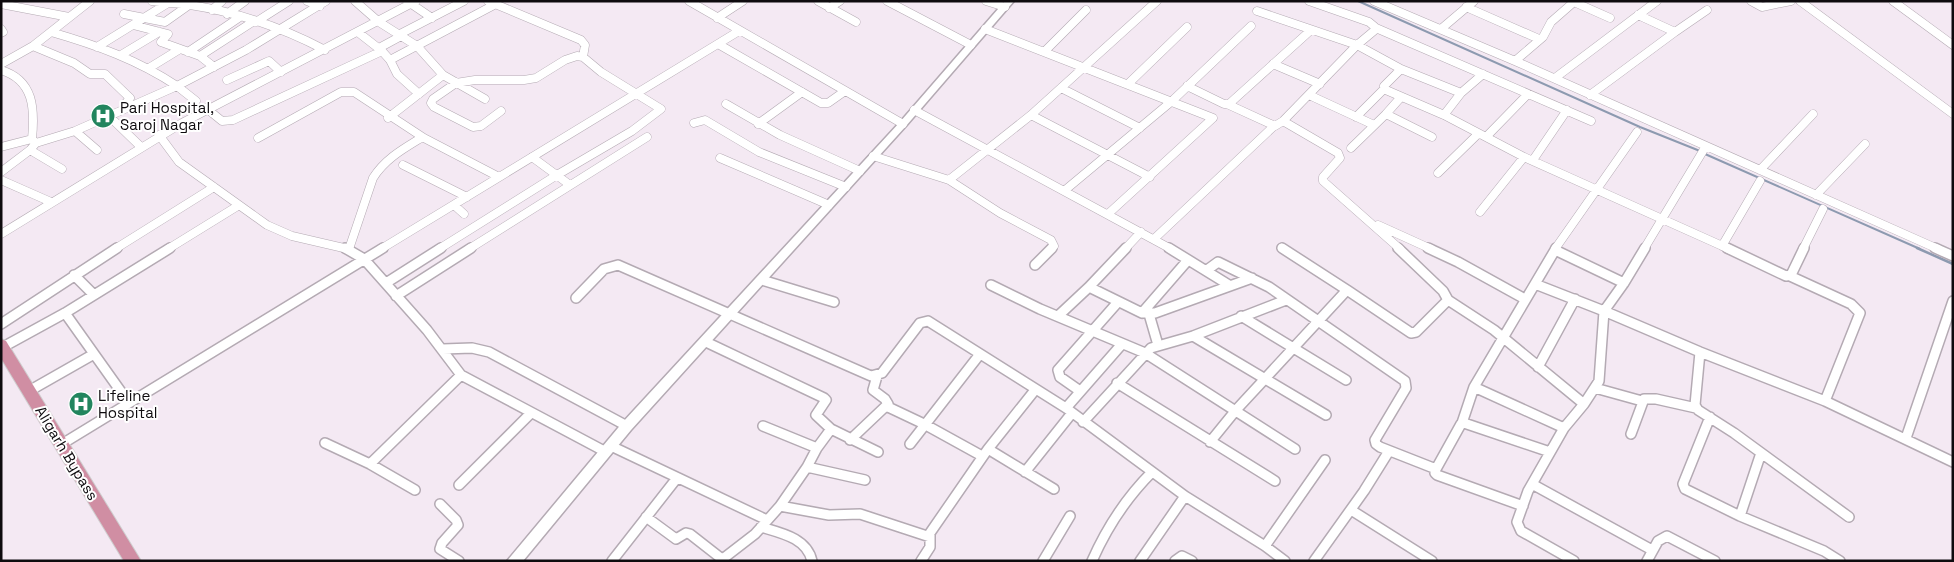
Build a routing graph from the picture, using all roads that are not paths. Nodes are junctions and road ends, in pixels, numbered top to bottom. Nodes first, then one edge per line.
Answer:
1 (90, 1) edge
2 (222, 1) edge
3 (245, 1) edge
4 (289, 1) edge
5 (307, 1) edge
6 (355, 1) edge
7 (464, 1) edge
8 (689, 1) edge
9 (743, 1) edge
10 (818, 1) edge
11 (840, 1) edge
12 (887, 1) edge
13 (986, 1) edge
14 (1157, 1) edge
15 (1309, 1) edge
16 (1333, 1) edge
17 (1374, 1) edge
18 (1474, 1) edge
19 (1657, 1) edge
20 (1751, 1) edge
21 (1791, 1) edge
22 (1800, 1) edge
23 (1893, 1) edge
24 (161, 2) edge
25 (411, 2) edge
26 (1575, 2) edge
27 (191, 3) edge
28 (323, 3) edge
29 (491, 3) edge
30 (1, 4) edge
31 (1008, 4) edge
32 (1466, 7) junction
33 (829, 8) junction
34 (212, 10) junction
35 (1086, 10) dead end
36 (1333, 10) junction
37 (1708, 10) dead end
38 (1257, 11) dead end
39 (124, 14) dead end
40 (227, 14) junction
41 (1638, 15) junction
42 (69, 17) junction
43 (240, 17) junction
44 (432, 18) junction
45 (717, 18) junction
46 (1610, 18) dead end
47 (143, 19) junction
48 (255, 22) junction
49 (379, 22) junction
50 (856, 22) dead end
51 (133, 25) junction
52 (1251, 26) dead end
53 (1187, 27) dead end
54 (1376, 28) junction
55 (985, 29) junction
56 (1441, 29) junction
57 (281, 30) junction
58 (1311, 30) junction
59 (739, 31) junction
60 (50, 32) junction
61 (159, 32) junction
62 (1675, 32) junction
63 (359, 33) junction
64 (402, 35) junction
65 (1539, 39) junction
66 (718, 44) junction
67 (971, 45) junction
68 (1357, 45) junction
69 (1953, 45) edge
70 (33, 46) junction
71 (417, 46) junction
72 (97, 47) junction
73 (180, 49) junction
74 (381, 49) junction
75 (325, 50) junction
76 (188, 52) junction
77 (1044, 52) junction
78 (121, 55) junction
79 (200, 56) junction
80 (583, 57) junction
81 (390, 60) junction
82 (1515, 61) junction
83 (1, 64) edge
84 (1273, 64) junction
85 (214, 67) junction
86 (1084, 67) junction
87 (149, 68) junction
88 (1401, 69) junction
89 (1, 70) edge
90 (281, 72) junction
91 (1483, 74) junction
92 (442, 75) junction
93 (1554, 78) junction
94 (227, 80) dead end
95 (456, 83) junction
96 (1128, 84) junction
97 (1320, 84) junction
98 (178, 86) junction
99 (1188, 86) junction
100 (1061, 88) junction
101 (1384, 89) junction
102 (802, 92) junction
103 (845, 92) junction
104 (1461, 93) junction
105 (419, 94) junction
106 (636, 94) junction
107 (1528, 94) junction
108 (1309, 95) junction
109 (1590, 95) junction
110 (1401, 97) junction
111 (486, 99) dead end
112 (196, 101) dead end
113 (1172, 101) junction
114 (726, 104) dead end
115 (1227, 104) junction
116 (129, 108) junction
117 (206, 108) junction
118 (914, 110) junction
119 (1567, 110) junction
120 (502, 111) dead end
121 (1386, 114) junction
122 (1813, 114) dead end
123 (1953, 114) edge
124 (1032, 115) junction
125 (1444, 115) junction
126 (1356, 116) junction
127 (110, 117) junction
128 (388, 118) junction
129 (1283, 121) junction
130 (1591, 121) dead end
131 (694, 123) dead end
132 (758, 124) junction
133 (903, 124) junction
134 (1374, 125) junction
135 (1274, 126) junction
136 (1140, 128) junction
137 (75, 131) junction
138 (1637, 132) dead end
139 (159, 135) junction
140 (1482, 136) junction
141 (647, 137) dead end
142 (1432, 137) dead end
143 (258, 138) dead end
144 (420, 138) junction
145 (34, 141) junction
146 (1865, 144) dead end
147 (140, 146) junction
148 (1, 147) edge
149 (1351, 148) dead end
150 (30, 150) junction
151 (97, 150) dead end
152 (987, 150) junction
153 (1704, 150) junction
154 (1107, 154) junction
155 (873, 156) junction
156 (532, 157) junction
157 (1524, 157) junction
158 (720, 158) dead end
159 (1533, 160) junction
160 (403, 165) dead end
161 (62, 168) dead end
162 (1760, 170) junction
163 (860, 171) junction
164 (1, 172) edge
165 (1438, 173) dead end
166 (557, 175) junction
167 (499, 177) junction
168 (1150, 177) junction
169 (1, 180) edge
170 (949, 180) junction
171 (1760, 181) dead end
172 (570, 186) junction
173 (214, 187) junction
174 (846, 187) junction
175 (1598, 189) junction
176 (1064, 190) junction
177 (1816, 195) junction
178 (467, 197) junction
179 (51, 202) junction
180 (454, 205) junction
181 (830, 205) junction
182 (236, 207) junction
183 (1824, 209) dead end
184 (1480, 212) dead end
185 (464, 214) dead end
186 (1108, 214) junction
187 (1662, 218) junction
188 (1371, 222) junction
189 (1141, 232) junction
190 (1, 234) edge
191 (1154, 239) junction
192 (1722, 246) junction
193 (1282, 248) dead end
194 (349, 249) junction
195 (1555, 250) junction
196 (1953, 256) edge
197 (364, 259) junction
198 (1188, 260) junction
199 (1035, 265) dead end
200 (1207, 270) junction
201 (74, 275) junction
202 (1790, 276) junction
203 (1252, 278) junction
204 (762, 280) junction
205 (386, 283) junction
206 (1624, 283) junction
207 (1535, 284) junction
208 (991, 285) dead end
209 (1230, 286) junction
210 (1089, 287) junction
211 (1346, 290) junction
212 (93, 294) junction
213 (396, 296) junction
214 (576, 298) dead end
215 (1525, 298) junction
216 (1575, 299) junction
217 (1286, 300) junction
218 (1448, 300) junction
219 (1953, 300) edge
220 (834, 302) dead end
221 (1118, 302) junction
222 (1604, 311) junction
223 (65, 313) junction
224 (731, 314) junction
225 (1146, 314) junction
226 (1058, 316) junction
227 (1241, 316) junction
228 (1318, 321) junction
229 (1, 324) edge
230 (1092, 331) junction
231 (1193, 336) junction
232 (1504, 339) junction
233 (706, 342) junction
234 (1122, 344) junction
235 (1158, 345) junction
236 (2, 346) edge
237 (1295, 348) junction
238 (443, 349) junction
239 (1700, 352) junction
240 (1145, 353) junction
241 (94, 354) junction
242 (980, 354) junction
243 (1538, 367) junction
244 (462, 375) junction
245 (877, 376) junction
246 (1266, 379) junction
247 (1346, 380) dead end
248 (1117, 383) junction
249 (1474, 387) junction
250 (1595, 388) junction
251 (1035, 390) junction
252 (29, 391) junction
253 (1080, 391) junction
254 (1642, 401) junction
255 (1825, 401) junction
256 (129, 403) junction
257 (1584, 404) junction
258 (886, 406) junction
259 (1696, 408) junction
260 (1236, 410) junction
261 (1069, 411) junction
262 (531, 413) junction
263 (1326, 415) dead end
264 (1710, 417) junction
265 (1083, 422) junction
266 (1462, 423) junction
267 (924, 424) junction
268 (627, 426) junction
269 (763, 426) dead end
270 (1564, 428) junction
271 (831, 429) junction
272 (1631, 434) dead end
273 (1906, 438) junction
274 (850, 440) junction
275 (1210, 442) junction
276 (325, 443) dead end
277 (62, 444) junction
278 (910, 444) dead end
279 (817, 448) junction
280 (1295, 448) dead end
281 (608, 449) junction
282 (1389, 450) junction
283 (878, 452) dead end
284 (1550, 452) junction
285 (985, 453) junction
286 (1761, 453) junction
287 (1325, 460) dead end
288 (1953, 462) edge
289 (370, 464) junction
290 (806, 467) junction
291 (1436, 470) junction
292 (1025, 472) junction
293 (1152, 472) junction
294 (677, 478) junction
295 (865, 480) dead end
296 (1275, 481) dead end
297 (1532, 484) junction
298 (459, 485) dead end
299 (1054, 489) dead end
300 (415, 490) dead end
301 (1185, 496) junction
302 (440, 504) dead end
303 (780, 506) junction
304 (1523, 506) junction
305 (1351, 510) junction
306 (1070, 516) dead end
307 (1740, 516) junction
308 (646, 517) junction
309 (1849, 517) dead end
310 (764, 523) junction
311 (930, 537) junction
312 (1264, 546) junction
313 (1652, 550) junction
314 (1418, 557) edge
315 (721, 560) edge
316 (133, 561) edge
317 (459, 561) edge
318 (514, 561) edge
319 (612, 561) edge
320 (812, 561) edge
321 (921, 561) edge
322 (1043, 561) edge
323 (1092, 561) edge
324 (1140, 561) edge
325 (1175, 561) edge
326 (1192, 561) edge
327 (1285, 561) edge
328 (1314, 561) edge
329 (1432, 561) edge
330 (1574, 561) edge
331 (1647, 561) edge
332 (1716, 561) edge
333 (1840, 561) edge

1 - 42 street
2 - 34 street
3 - 40 street
4 - 48 street
5 - 28 street
6 - 49 street
7 - 44 street
8 - 45 street
9 - 45 street
10 - 33 street
11 - 33 street
12 - 67 street
13 - 31 street
14 - 86 street
15 - 36 street
16 - 36 street
17 - 56 street
18 - 32 street
19 - 41 street
20 - 21 street
22 - 123 street
23 - 69 street
24 - 27 street
24 - 47 street
25 - 44 street
25 - 49 street
26 - 46 street
26 - 65 street
27 - 34 street
27 - 47 street
28 - 57 street
29 - 71 street
29 - 80 street
30 - 42 street
31 - 55 main road
32 - 56 street
32 - 65 street
33 - 50 street
34 - 40 street
35 - 77 street
36 - 54 street
37 - 62 street
38 - 58 street
39 - 47 street
40 - 43 street
41 - 62 street
41 - 93 street
42 - 60 street
43 - 48 street
43 - 76 street
44 - 64 street
45 - 59 street
47 - 51 street
48 - 57 street
48 - 79 street
49 - 63 street
49 - 64 street
51 - 61 street
51 - 72 street
52 - 99 street
53 - 96 street
54 - 68 street
54 - 91 street
55 - 67 main road
55 - 77 street
56 - 82 street
57 - 75 street
57 - 85 street
58 - 68 street
58 - 84 street
59 - 66 street
59 - 103 street
60 - 70 street
60 - 72 street
61 - 73 street
61 - 78 street
62 - 109 street
63 - 74 street
63 - 75 street
64 - 71 street
64 - 74 street
65 - 82 street
66 - 102 street
66 - 106 street
67 - 118 main road
68 - 88 street
68 - 97 street
70 - 83 street
70 - 116 street
71 - 81 street
71 - 92 street
72 - 78 street
73 - 76 street
73 - 87 street
74 - 81 street
74 - 117 street
75 - 90 street
76 - 79 street
77 - 86 street
78 - 87 street
79 - 85 street
80 - 95 street
80 - 106 street
81 - 105 street
82 - 93 street
84 - 97 street
84 - 115 street
85 - 98 street
86 - 96 street
86 - 100 street
87 - 98 street
88 - 101 street
88 - 104 street
89 - 145 street
90 - 94 street
90 - 117 street
91 - 104 street
91 - 107 street
92 - 95 street
92 - 105 street
93 - 109 street
95 - 111 street
95 - 120 street
96 - 113 street
97 - 108 street
98 - 112 street
98 - 116 street
99 - 113 street
99 - 115 street
100 - 124 street
100 - 136 street
101 - 110 street
101 - 126 street
102 - 103 street
102 - 132 street
103 - 133 street
104 - 125 street
105 - 128 street
106 - 156 street
106 - 166 street
107 - 119 street
107 - 140 street
108 - 126 street
108 - 129 street
109 - 153 street
110 - 121 street
110 - 125 street
113 - 136 street
113 - 168 street
114 - 132 street
115 - 135 street
116 - 127 street
117 - 139 street
118 - 133 main road
118 - 152 street
119 - 130 street
119 - 159 street
121 - 134 street
121 - 142 street
122 - 162 street
124 - 152 street
124 - 154 street
125 - 140 street
126 - 134 street
127 - 137 street
127 - 147 street
128 - 143 street
128 - 144 street
129 - 135 street
129 - 188 street
131 - 174 street
132 - 163 street
133 - 155 main road
134 - 149 street
135 - 191 street
136 - 154 street
137 - 145 street
137 - 151 street
138 - 175 street
139 - 147 street
139 - 173 street
140 - 157 street
140 - 165 street
141 - 172 street
144 - 167 street
144 - 194 street
145 - 148 street
145 - 150 street
146 - 177 street
147 - 179 street
150 - 161 street
150 - 164 street
152 - 170 street
152 - 176 street
153 - 162 street
153 - 187 street
154 - 168 street
154 - 176 street
155 - 163 main road
155 - 170 street
156 - 166 street
156 - 167 street
157 - 159 street
157 - 184 street
158 - 181 street
159 - 175 street
160 - 178 street
162 - 177 street
163 - 174 main road
166 - 172 street
166 - 205 street
167 - 178 street
168 - 186 street
169 - 179 street
170 - 199 street
171 - 192 street
172 - 213 street
173 - 182 street
173 - 201 street
174 - 181 main road
175 - 187 street
175 - 195 street
176 - 186 street
177 - 196 street
178 - 180 street
179 - 190 street
180 - 185 street
180 - 197 street
181 - 204 main road
182 - 194 street
182 - 212 street
183 - 202 street
186 - 189 street
187 - 192 street
187 - 206 street
188 - 215 street
188 - 218 street
189 - 191 street
189 - 210 street
191 - 198 street
192 - 202 street
193 - 211 street
194 - 197 street
195 - 206 street
195 - 207 street
197 - 205 street
197 - 256 street
198 - 200 street
198 - 225 street
200 - 203 street
200 - 209 street
201 - 212 street
201 - 229 street
202 - 255 street
203 - 209 street
203 - 217 street
204 - 220 street
204 - 224 main road
205 - 213 street
206 - 222 street
207 - 215 street
207 - 216 street
208 - 226 street
209 - 225 street
210 - 221 street
210 - 226 street
211 - 218 street
211 - 228 street
212 - 223 street
213 - 238 street
214 - 224 street
215 - 232 street
216 - 222 street
216 - 243 street
217 - 227 street
217 - 228 street
218 - 232 street
219 - 273 street
221 - 225 street
221 - 230 street
222 - 239 street
222 - 250 street
223 - 236 street
223 - 241 street
224 - 233 main road
224 - 245 street
225 - 235 street
226 - 230 street
227 - 231 street
227 - 237 street
228 - 237 street
228 - 282 street
230 - 234 street
230 - 253 street
231 - 235 street
231 - 246 street
232 - 243 street
232 - 249 street
233 - 268 main road
233 - 271 street
234 - 240 street
234 - 253 street
235 - 240 street
236 - 252 highway, Aligarh Bypass
237 - 246 street
237 - 247 street
238 - 244 street
238 - 268 street
239 - 255 street
239 - 259 street
240 - 248 street
240 - 260 street
241 - 252 street
241 - 256 street
242 - 245 street
242 - 251 street
242 - 267 street
243 - 257 street
244 - 262 street
244 - 289 street
245 - 258 street
246 - 260 street
246 - 263 street
248 - 265 street
248 - 275 street
249 - 266 street
249 - 270 street
250 - 254 street
250 - 257 street
251 - 261 street
251 - 285 street
252 - 277 highway, Aligarh Bypass
253 - 261 street
254 - 259 street
254 - 272 street
255 - 273 street
256 - 277 street
257 - 270 street
258 - 267 street
258 - 274 street
259 - 264 street
260 - 275 street
260 - 280 street
261 - 265 street
261 - 292 street
262 - 281 street
262 - 298 street
264 - 286 street
264 - 307 street
265 - 293 street
266 - 284 street
266 - 291 street
267 - 278 street
267 - 285 street
268 - 281 main road
269 - 279 street
270 - 284 street
271 - 274 street
271 - 279 street
273 - 288 street
274 - 283 street
275 - 296 street
276 - 289 street
277 - 316 highway, Aligarh Bypass
279 - 290 street
281 - 294 street
281 - 318 main road
282 - 291 street
282 - 305 street
284 - 297 street
285 - 292 street
285 - 311 street
286 - 307 street
286 - 309 street
287 - 312 street
289 - 300 street
290 - 295 street
290 - 303 street
291 - 304 street
292 - 299 street
293 - 301 street
293 - 323 street
294 - 308 street
294 - 310 street
297 - 304 street
297 - 313 street
301 - 312 street
301 - 324 street
302 - 317 street
303 - 310 street
303 - 311 street
304 - 330 street
305 - 314 street
305 - 328 street
306 - 322 street
307 - 333 street
308 - 315 street
308 - 319 street
310 - 315 street
310 - 320 street
311 - 321 street
312 - 327 street
313 - 331 street
313 - 332 street
314 - 329 street
325 - 326 street

